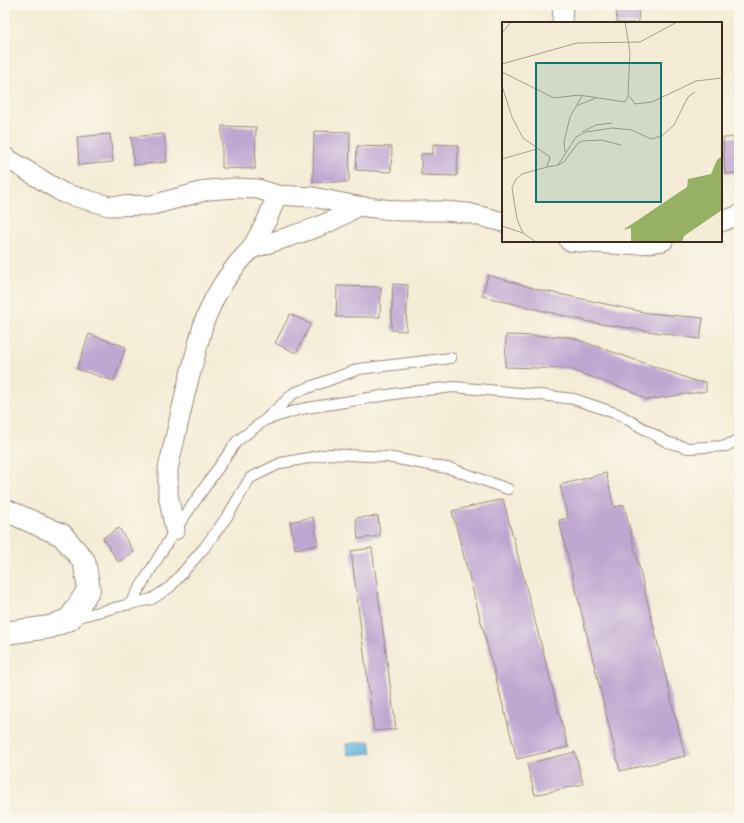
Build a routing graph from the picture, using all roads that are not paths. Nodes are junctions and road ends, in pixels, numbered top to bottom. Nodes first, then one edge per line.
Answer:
1 (563, 5) edge
2 (562, 22) edge
3 (5, 157) edge
4 (277, 195) junction
5 (357, 206) junction
6 (739, 215) edge
7 (502, 222) edge
8 (722, 222) edge
9 (590, 242) edge
10 (655, 242) edge
11 (251, 249) junction
12 (452, 358) dead end
13 (265, 420) junction
14 (739, 439) edge
15 (508, 489) dead end
16 (5, 510) edge
17 (175, 530) junction
18 (130, 604) junction
19 (70, 618) junction
20 (5, 633) edge

1 - 2 street
3 - 4 street
4 - 5 street
4 - 11 street
5 - 7 street
5 - 11 street
6 - 8 street
9 - 10 street
11 - 17 street
12 - 13 lane
13 - 14 lane
13 - 17 lane
15 - 18 lane
16 - 19 street
17 - 18 lane
18 - 19 lane
19 - 20 street

